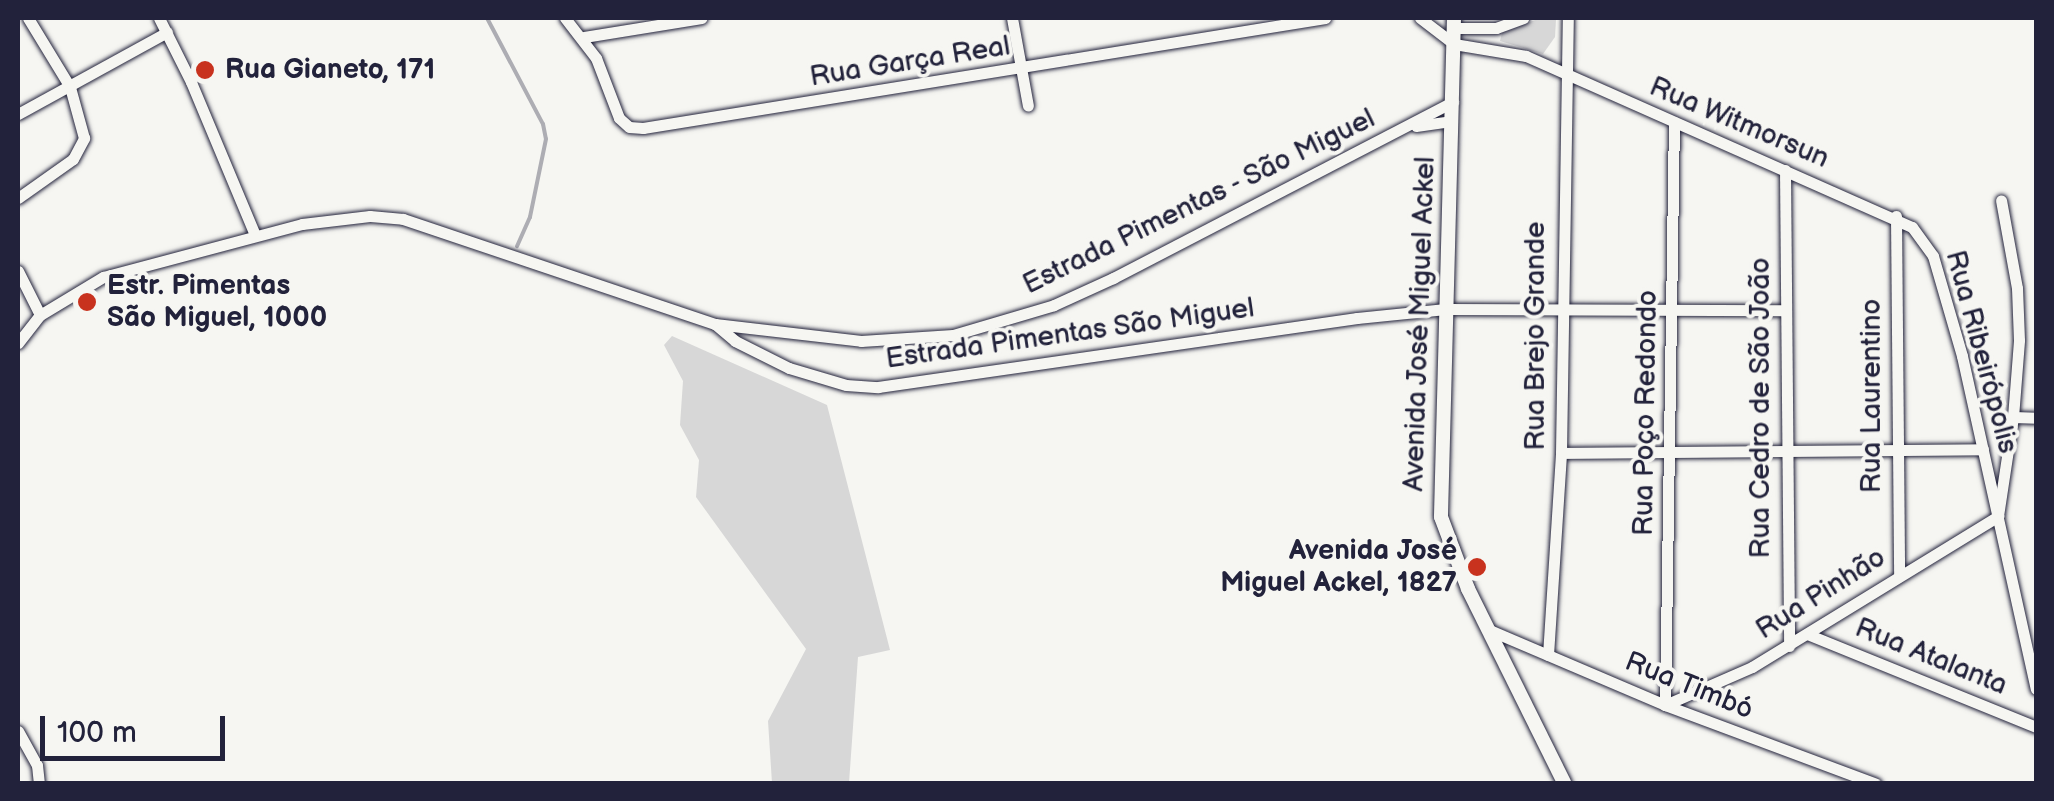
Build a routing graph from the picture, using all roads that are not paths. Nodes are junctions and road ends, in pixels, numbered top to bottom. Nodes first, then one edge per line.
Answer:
1 (28, 18) edge
2 (159, 18) edge
3 (566, 18) edge
4 (701, 18) edge
5 (1012, 18) edge
6 (1325, 18) edge
7 (1420, 18) edge
8 (1523, 18) edge
9 (1568, 18) edge
10 (1496, 28) junction
11 (1454, 30) edge
12 (168, 32) junction
13 (584, 37) junction
14 (1495, 48) junction
15 (1020, 69) junction
16 (1564, 74) junction
17 (70, 87) junction
18 (1452, 102) junction
19 (1028, 106) dead end
20 (18, 114) edge
21 (1451, 121) junction
22 (1674, 122) junction
23 (1407, 128) junction
24 (1786, 170) junction
25 (18, 198) edge
26 (2001, 200) dead end
27 (1896, 216) junction
28 (255, 235) junction
29 (18, 271) edge
30 (1562, 307) junction
31 (1446, 309) junction
32 (1673, 309) junction
33 (1784, 310) junction
34 (40, 315) junction
35 (716, 324) junction
36 (2019, 340) junction
37 (2036, 340) edge
38 (18, 343) edge
39 (2013, 417) junction
40 (2036, 418) edge
41 (1896, 447) junction
42 (1784, 448) junction
43 (1672, 450) junction
44 (1982, 450) junction
45 (1561, 453) junction
46 (1998, 516) junction
47 (1899, 574) junction
48 (1487, 629) junction
49 (1807, 634) junction
50 (1788, 646) junction
51 (1548, 656) junction
52 (2036, 689) edge
53 (1665, 705) junction
54 (2036, 727) edge
55 (18, 731) edge
56 (1566, 783) edge
57 (39, 784) edge
58 (1876, 784) edge

1 - 17 street
2 - 12 street
3 - 13 street, Rua Garça Real
4 - 13 street
5 - 15 street
6 - 15 street, Rua Garça Real
7 - 11 street
8 - 10 street
9 - 16 street, Rua Brejo Grande
10 - 11 street
10 - 14 street
11 - 14 street, Rua Witmorsun
11 - 18 street, Avenida José Miguel Ackel
12 - 17 street
12 - 28 street
13 - 15 street, Rua Garça Real
14 - 16 street, Rua Witmorsun
15 - 19 street
16 - 22 street, Rua Witmorsun
16 - 30 street, Rua Brejo Grande
17 - 20 street
17 - 25 street
18 - 21 street, Avenida José Miguel Ackel
18 - 23 street, Estrada Pimentas - São Miguel
21 - 23 street
21 - 31 street, Avenida José Miguel Ackel
22 - 24 street, Rua Witmorsun
22 - 32 street, Rua Poço Redondo
23 - 35 street, Estrada Pimentas - São Miguel
24 - 27 street, Rua Witmorsun
24 - 33 street, Rua Cedro de São João
26 - 36 street
27 - 41 street, Rua Laurentino
27 - 44 street, Rua Ribeirópolis
28 - 34 street
28 - 35 street, Estrada Pimentas - São Miguel
29 - 34 street
30 - 31 street, Estrada Pimentas São Miguel
30 - 32 street, Estrada Pimentas São Miguel
30 - 45 street, Rua Brejo Grande
31 - 35 street, Estrada Pimentas São Miguel
31 - 48 street, Avenida José Miguel Ackel
32 - 33 street, Estrada Pimentas São Miguel
32 - 43 street, Rua Poço Redondo
33 - 42 street, Rua Cedro de São João
34 - 38 street
36 - 37 street
36 - 39 street
39 - 40 street
39 - 46 street
41 - 42 street
41 - 44 street
41 - 47 street, Rua Laurentino
42 - 43 street
42 - 50 street, Rua Cedro de São João
43 - 45 street
43 - 53 street, Rua Poço Redondo
44 - 46 street, Rua Ribeirópolis
45 - 51 street, Rua Brejo Grande
46 - 47 street, Rua Pinhão
46 - 52 street, Rua Ribeirópolis
47 - 49 street, Rua Pinhão
48 - 51 street, Rua Timbó
48 - 56 street, Avenida José Miguel Ackel
49 - 50 street, Rua Pinhão
49 - 54 street, Rua Atalanta
50 - 53 street, Rua Pinhão
51 - 53 street, Rua Timbó
53 - 58 street, Rua Timbó
55 - 57 street

